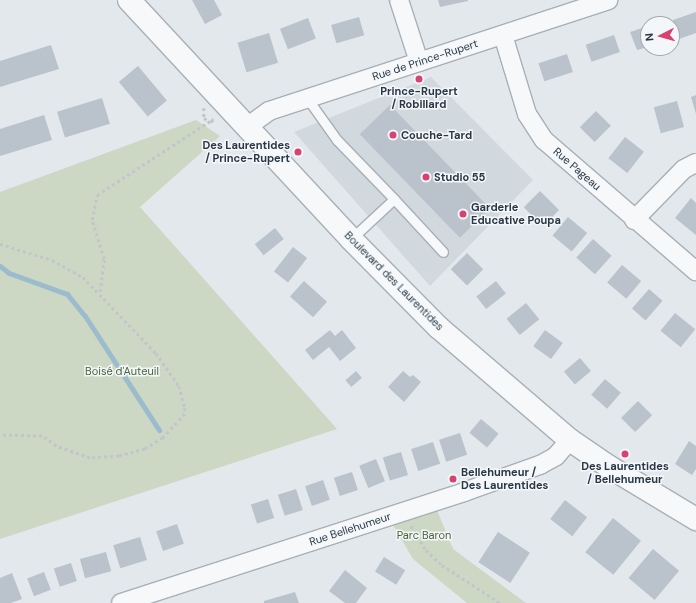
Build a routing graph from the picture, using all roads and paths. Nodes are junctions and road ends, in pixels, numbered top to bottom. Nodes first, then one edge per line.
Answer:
1 (129, 0) edge
2 (399, 0) edge
3 (608, 0) edge
4 (503, 35) junction
5 (418, 62) junction
6 (307, 98) junction
7 (213, 118) dead end
8 (247, 127) junction
9 (696, 163) edge
10 (394, 199) junction
11 (634, 220) junction
12 (351, 239) junction
13 (0, 244) edge
14 (442, 252) dead end
15 (696, 271) edge
16 (100, 292) junction
17 (0, 435) edge
18 (570, 440) junction
19 (403, 512) junction
20 (696, 519) edge
21 (121, 603) edge
22 (500, 603) edge

1 - 8 street, Boulevard des Laurentides
2 - 5 street
3 - 4 street, Rue de Prince-Rupert
4 - 5 street, Rue de Prince-Rupert
4 - 11 street, Rue Pageau
5 - 6 street, Rue de Prince-Rupert
6 - 8 street, Rue de Prince-Rupert
6 - 10 lane
7 - 16 path
8 - 12 street, Boulevard des Laurentides
9 - 11 street
10 - 12 lane
10 - 14 lane
11 - 15 street, Rue Pageau
12 - 18 street, Boulevard des Laurentides
13 - 16 path
16 - 17 path
18 - 19 street, Rue Bellehumeur
18 - 20 street, Boulevard des Laurentides
19 - 21 street, Rue Bellehumeur
19 - 22 path

